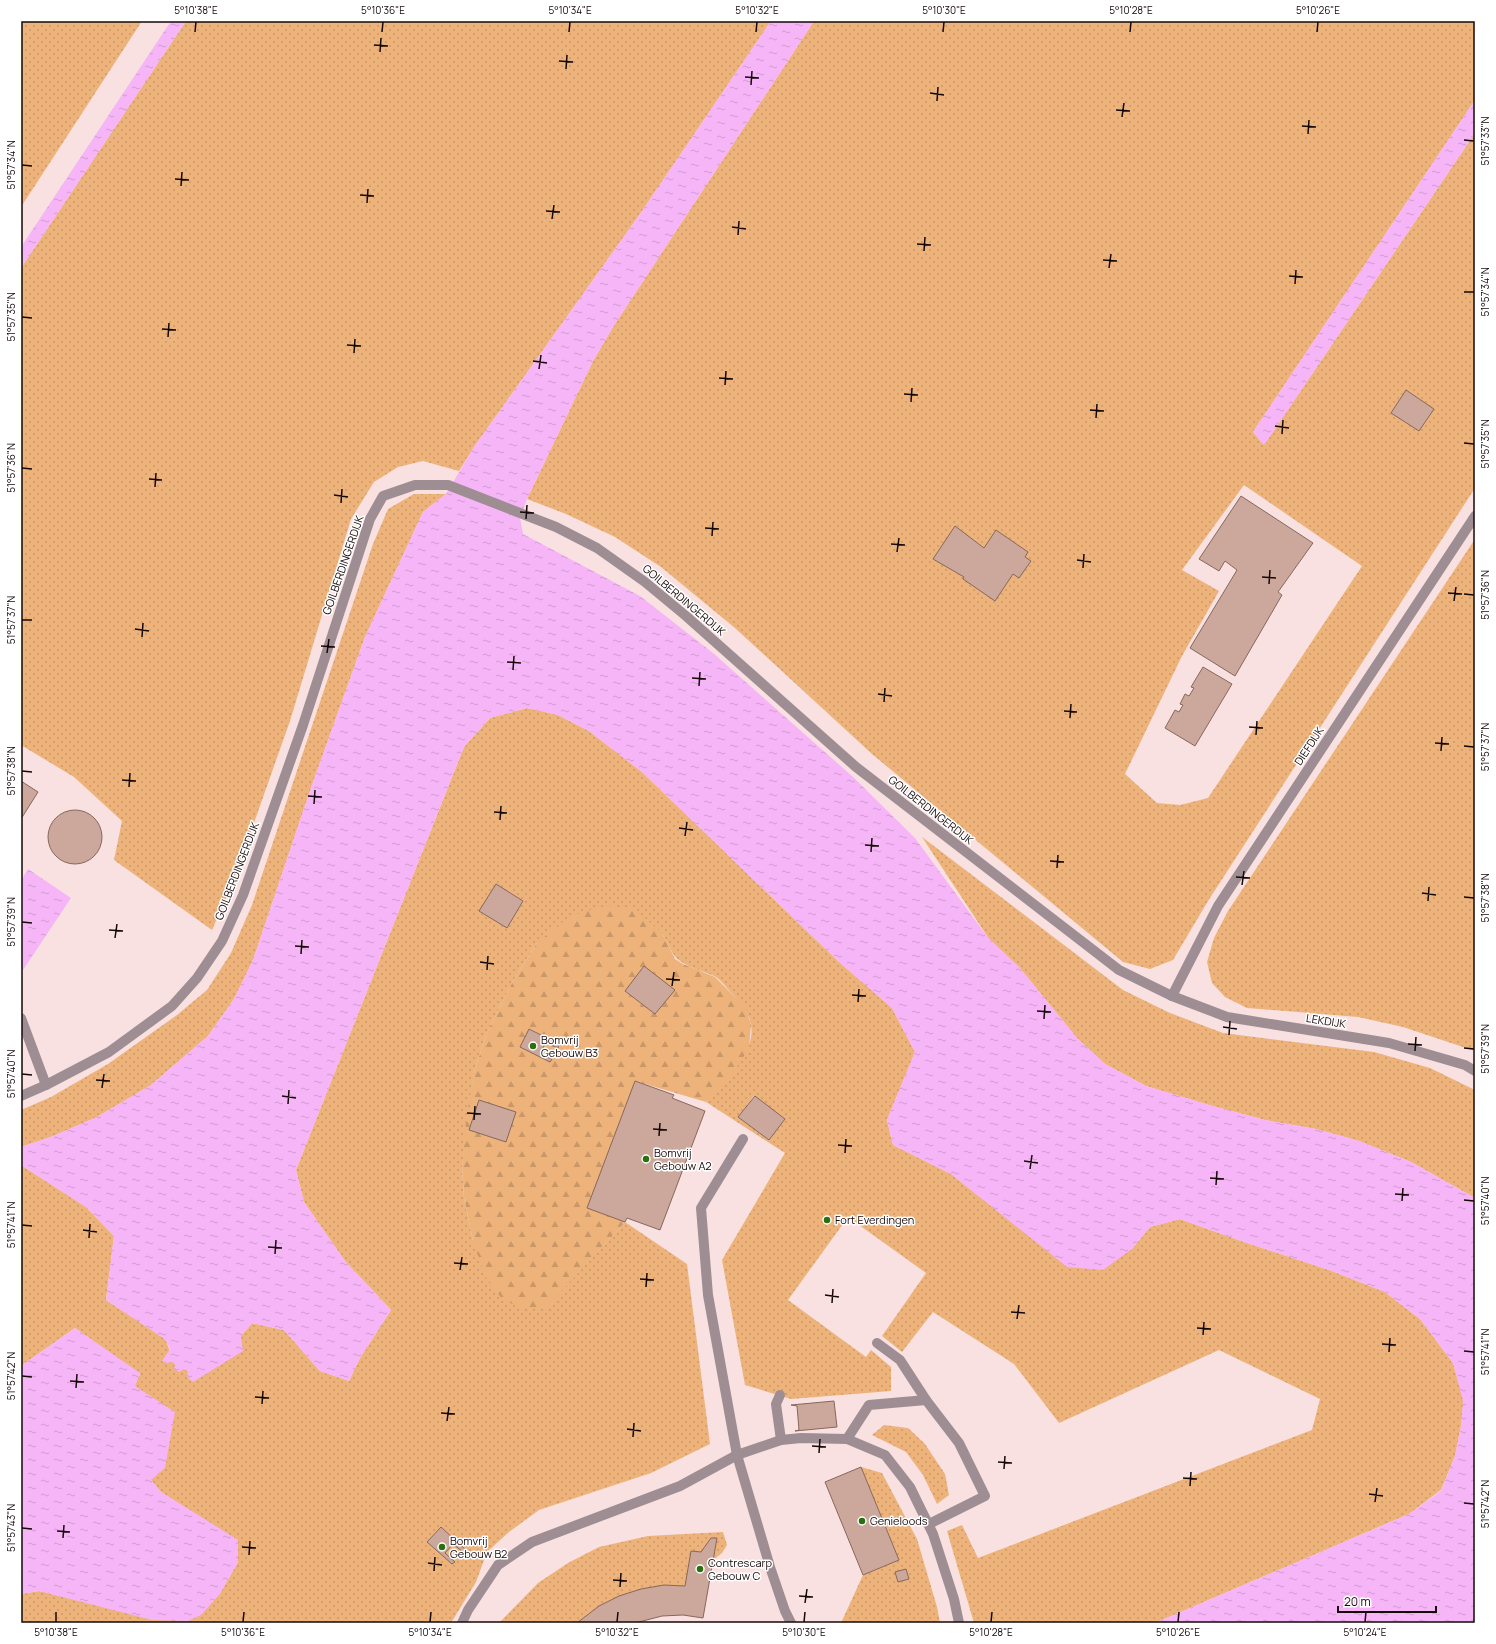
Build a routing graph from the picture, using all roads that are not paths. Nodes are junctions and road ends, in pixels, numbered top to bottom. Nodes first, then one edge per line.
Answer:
1 (1475, 516) edge
2 (1172, 996) junction
3 (21, 1018) edge
4 (1475, 1072) edge
5 (46, 1085) junction
6 (21, 1096) edge
7 (743, 1139) dead end
8 (877, 1343) dead end
9 (780, 1395) dead end
10 (926, 1400) junction
11 (847, 1439) junction
12 (781, 1440) junction
13 (737, 1455) junction
14 (928, 1524) junction
15 (462, 1623) edge
16 (791, 1623) edge
17 (960, 1623) edge

1 - 2 street, DIEFDIJK
2 - 4 street, LEKDIJK
2 - 5 street, GOILBERDINGERDIJK
3 - 5 street
5 - 6 street, GOILBERDINGERDIJK
7 - 13 street
8 - 10 street
9 - 12 street
10 - 11 street
10 - 14 street
11 - 12 street
11 - 14 street
12 - 13 street
13 - 15 street
13 - 16 street
14 - 17 street

